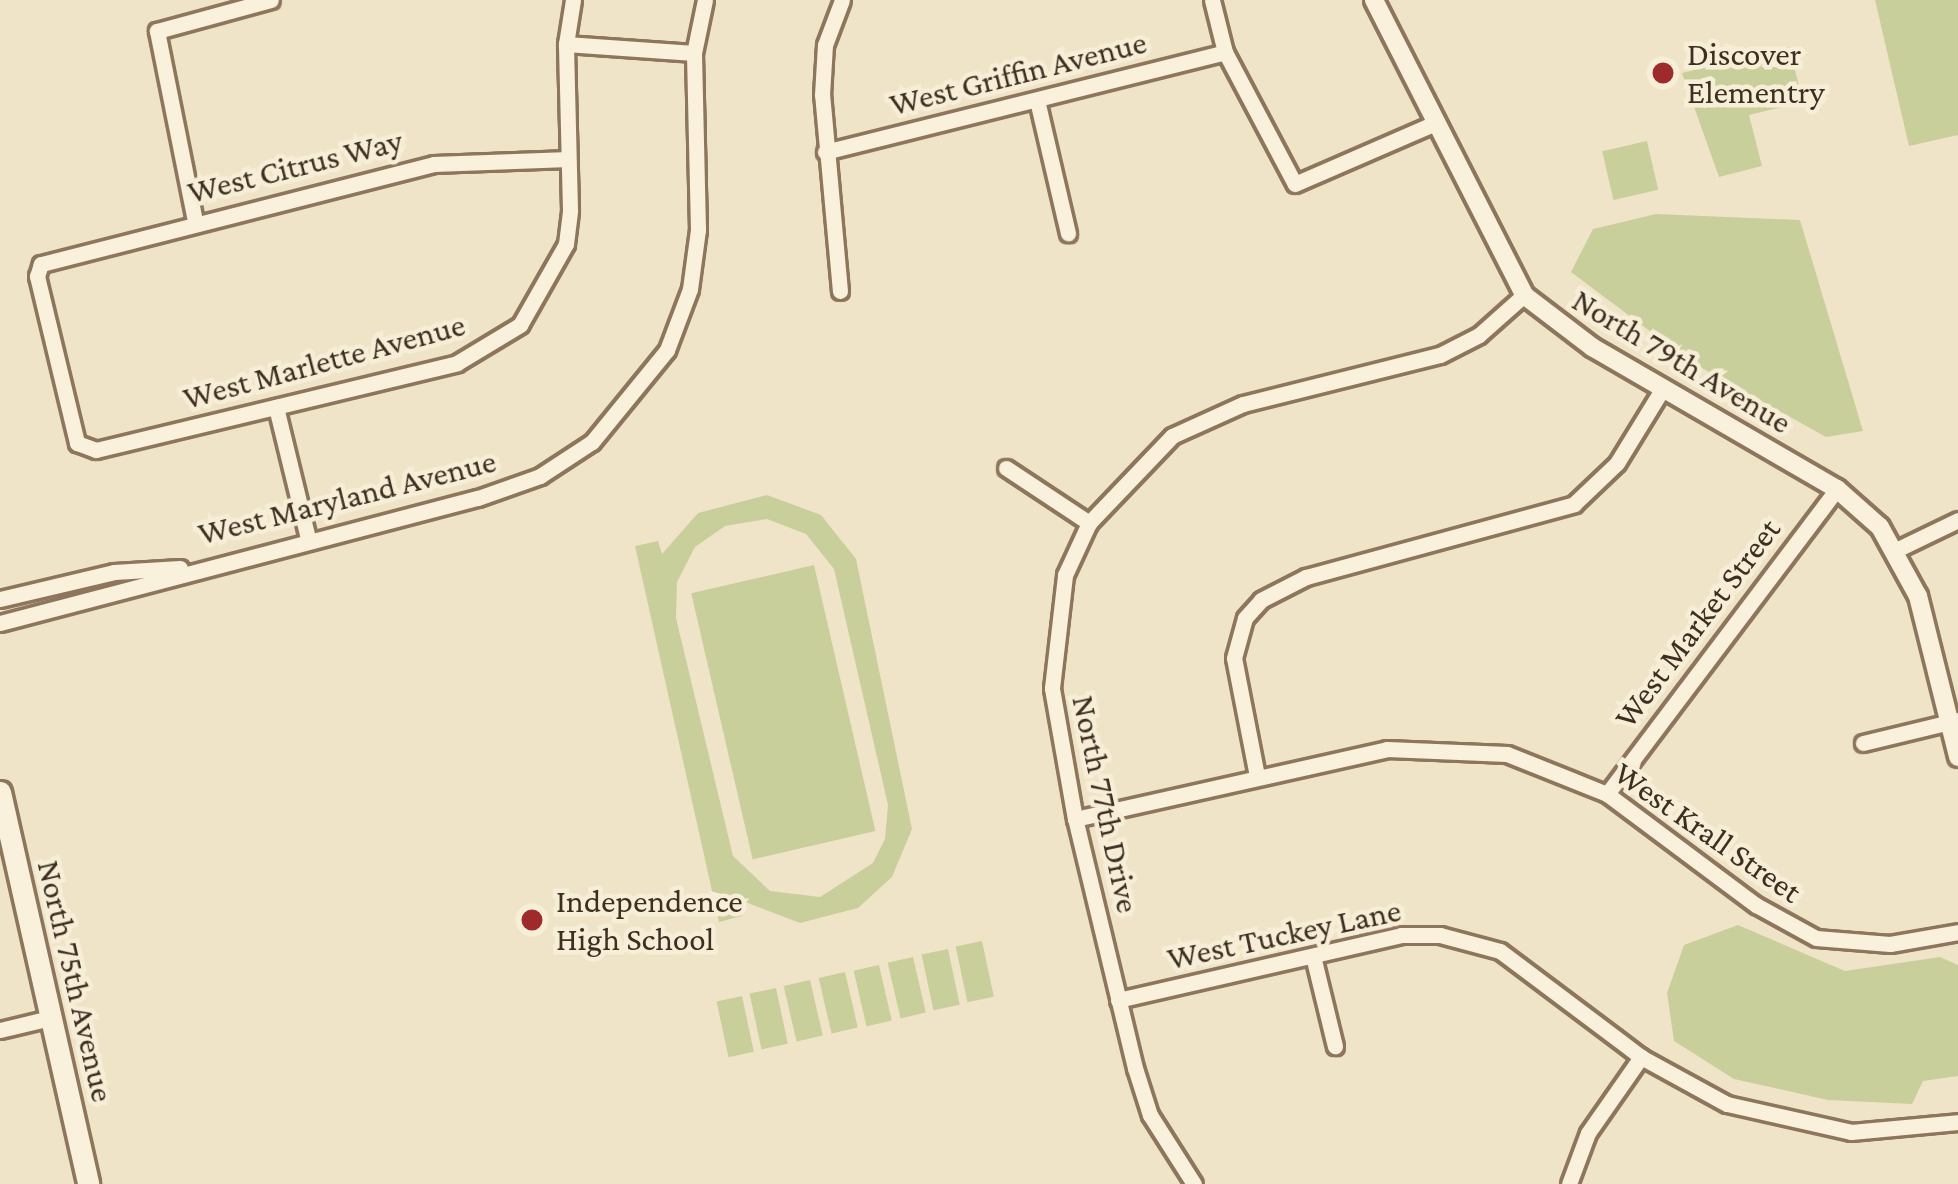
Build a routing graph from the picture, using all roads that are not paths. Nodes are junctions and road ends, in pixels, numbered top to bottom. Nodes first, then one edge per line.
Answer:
1 (271, 0) edge
2 (573, 0) edge
3 (704, 0) edge
4 (842, 0) edge
5 (1212, 0) edge
6 (1374, 0) edge
7 (566, 44) junction
8 (1225, 52) junction
9 (694, 53) junction
10 (1037, 100) junction
11 (1436, 123) junction
12 (826, 152) junction
13 (568, 159) junction
14 (195, 221) junction
15 (1068, 232) dead end
16 (840, 292) dead end
17 (1524, 295) junction
18 (1663, 388) junction
19 (275, 406) junction
20 (86, 449) joint
21 (1006, 468) dead end
22 (1837, 489) junction
23 (1958, 520) edge
24 (1089, 523) junction
25 (308, 538) junction
26 (1896, 550) junction
27 (187, 568) junction
28 (0, 599) edge
29 (0, 622) edge
30 (1954, 721) edge
31 (1863, 743) dead end
32 (1958, 757) edge
33 (1257, 776) junction
34 (0, 792) edge
35 (1606, 794) junction
36 (1075, 819) junction
37 (1958, 932) edge
38 (1313, 956) junction
39 (1118, 1000) junction
40 (50, 1018) junction
41 (0, 1030) edge
42 (1335, 1046) dead end
43 (1641, 1057) junction
44 (1958, 1122) edge
45 (1193, 1183) edge
46 (88, 1184) edge
47 (1569, 1184) edge

1 - 14 street
2 - 7 street, West Marlette Avenue
3 - 9 street, West Maryland Avenue
4 - 12 street
5 - 8 street
6 - 11 street, North 79th Avenue
7 - 9 street
7 - 13 street, West Marlette Avenue
8 - 10 street, West Griffin Avenue
8 - 11 street
9 - 25 street, West Maryland Avenue
10 - 12 street, West Griffin Avenue
10 - 15 street
11 - 17 street, North 79th Avenue
12 - 16 street
13 - 14 street, West Citrus Way
13 - 19 street, West Marlette Avenue
14 - 20 street, West Citrus Way
17 - 18 street, North 79th Avenue
17 - 24 street, North 77th Drive
18 - 22 street, North 79th Avenue
18 - 33 street
19 - 20 street, West Marlette Avenue
19 - 25 street
21 - 24 street
22 - 26 street, North 79th Avenue
22 - 35 street, West Market Street
23 - 26 street
24 - 36 street, North 77th Drive
25 - 27 street, West Maryland Avenue
26 - 30 street, North 79th Avenue
27 - 28 street, West Maryland Avenue
27 - 29 street, West Maryland Avenue
30 - 31 street
30 - 32 street, North 79th Avenue
33 - 35 street, West Krall Street
33 - 36 street, West Krall Street
34 - 40 main road, North 75th Avenue
35 - 37 street, West Krall Street
36 - 39 street, North 77th Drive
38 - 39 street, West Tuckey Lane
38 - 42 street
38 - 43 street, West Tuckey Lane
39 - 45 street, North 77th Drive
40 - 41 street
40 - 46 main road, North 75th Avenue
43 - 44 street, West Tuckey Lane
43 - 47 street

